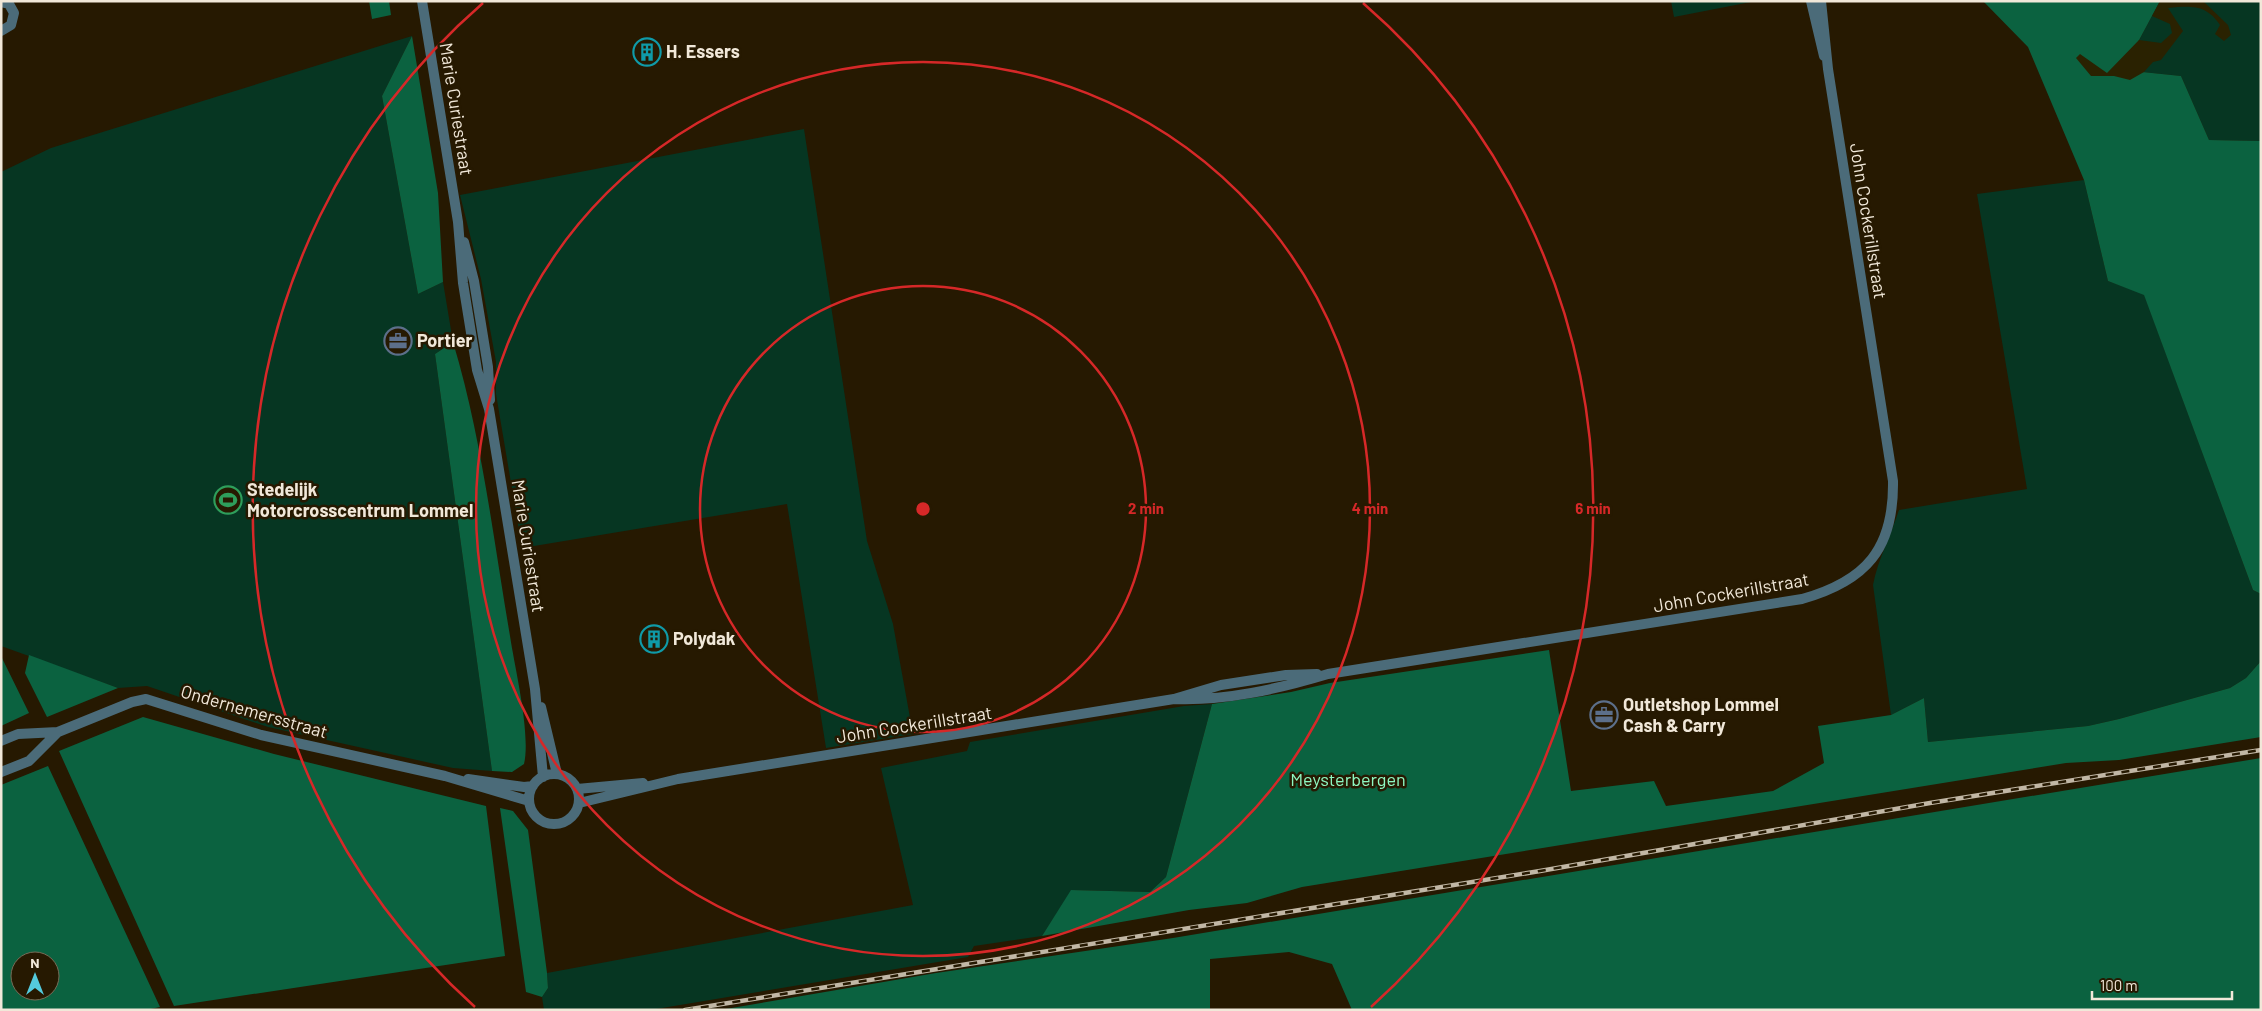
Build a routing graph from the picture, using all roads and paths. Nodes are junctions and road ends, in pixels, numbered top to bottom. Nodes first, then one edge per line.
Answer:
1 (422, 1) edge
2 (1811, 1) edge
3 (1821, 1) edge
4 (1, 2) edge
5 (1, 31) edge
6 (1828, 69) junction
7 (535, 689) junction
8 (58, 732) junction
9 (1, 741) edge
10 (1, 772) edge
11 (557, 774) junction
12 (445, 776) junction
13 (543, 776) junction
14 (660, 782) junction
15 (533, 786) junction
16 (577, 789) junction
17 (529, 801) junction
18 (579, 803) junction

1 - 7 street, Marie Curiestraat
2 - 6 street, John Cockerillstraat
3 - 6 street, John Cockerillstraat
4 - 5 street
6 - 14 street, John Cockerillstraat
7 - 11 street
7 - 13 street
8 - 9 street, Ondernemersstraat
8 - 10 street, Ondernemersstraat
8 - 12 street, Ondernemersstraat
11 - 13 street
11 - 16 street
12 - 15 street, Ondernemersstraat
12 - 17 street, Ondernemersstraat
13 - 15 street
14 - 16 street, John Cockerillstraat
14 - 18 street, John Cockerillstraat
15 - 17 street
16 - 18 street
17 - 18 street

